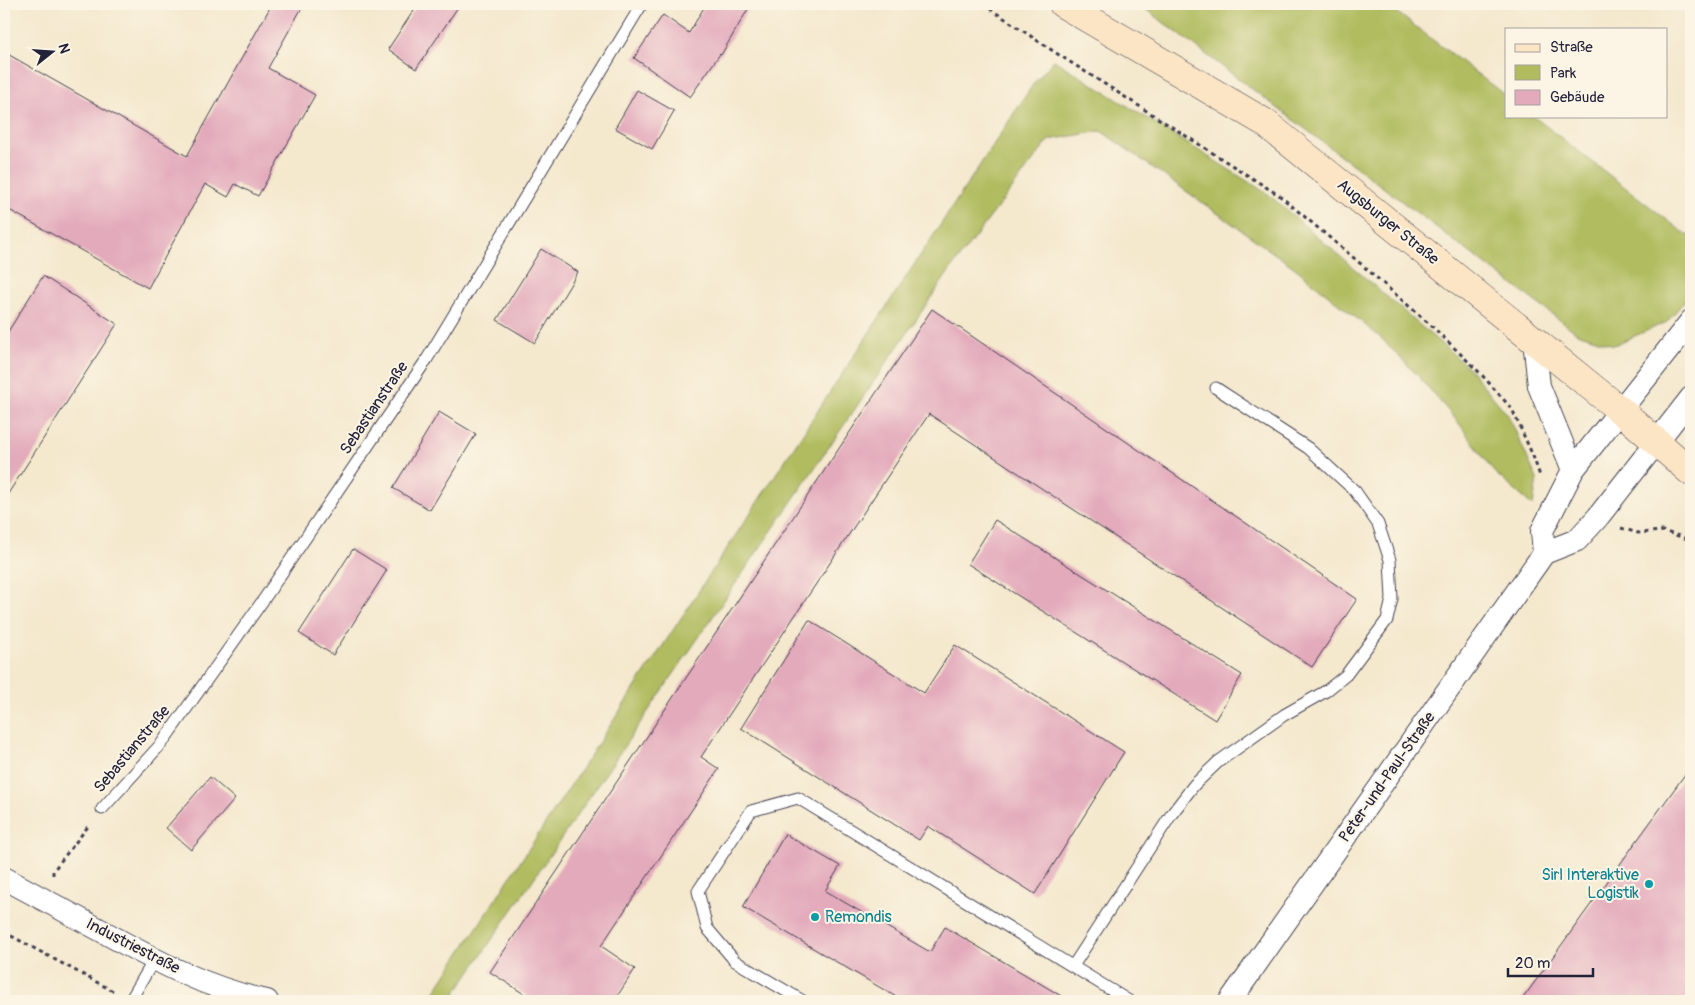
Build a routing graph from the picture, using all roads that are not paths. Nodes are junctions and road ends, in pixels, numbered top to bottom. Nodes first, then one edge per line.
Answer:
1 (642, 4) edge
2 (1063, 4) edge
3 (1691, 322) edge
4 (1534, 340) junction
5 (1216, 388) dead end
6 (1691, 398) edge
7 (1620, 410) junction
8 (1657, 441) junction
9 (1573, 470) junction
10 (1691, 472) edge
11 (1544, 553) junction
12 (102, 809) road end
13 (4, 878) edge
14 (154, 960) junction
15 (1073, 966) junction
16 (130, 1001) edge
17 (267, 1001) edge
18 (803, 1001) edge
19 (1129, 1001) edge
20 (1230, 1001) edge

1 - 12 lane, Sebastianstraße
2 - 4 main road, Augsburger Straße
3 - 7 street
4 - 7 main road, Augsburger Straße
4 - 9 street
5 - 15 lane
6 - 8 street
7 - 8 main road, Augsburger Straße
7 - 9 street
8 - 10 main road, Augsburger Straße
8 - 11 street
9 - 11 street
11 - 20 street, Peter-und-Paul-Straße
13 - 14 street, Industriestraße
14 - 16 lane
14 - 17 street, Industriestraße
15 - 18 lane
15 - 19 lane

